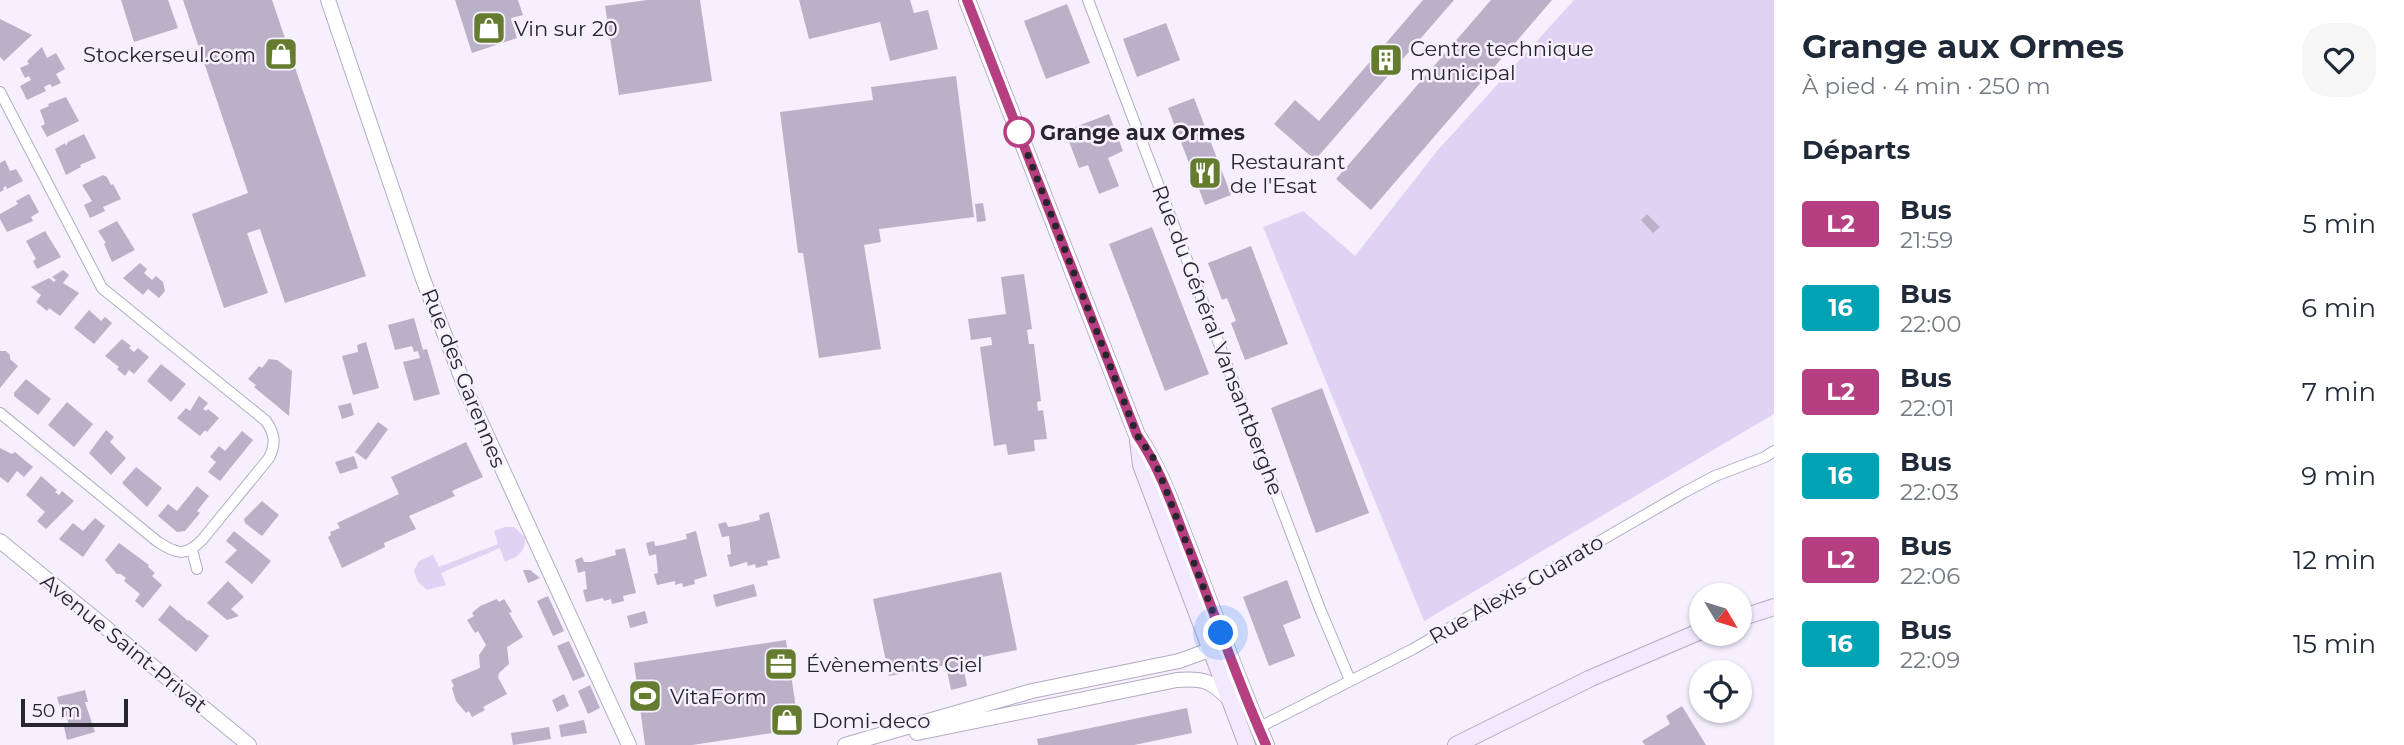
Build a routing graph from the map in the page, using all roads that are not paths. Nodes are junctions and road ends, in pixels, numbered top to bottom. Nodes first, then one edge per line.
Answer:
1 (328, 0) edge
2 (967, 0) edge
3 (1088, 0) edge
4 (0, 92) edge
5 (0, 412) edge
6 (1137, 435) junction
7 (1774, 451) edge
8 (0, 541) edge
9 (192, 550) junction
10 (197, 569) dead end
11 (1774, 607) edge
12 (1752, 614) edge
13 (1689, 636) edge
14 (1212, 649) junction
15 (1228, 655) junction
16 (1350, 680) junction
17 (1230, 701) junction
18 (1258, 728) junction
19 (868, 740) junction
20 (248, 745) edge
21 (629, 745) edge
22 (845, 745) edge
23 (1248, 745) edge
24 (1266, 745) edge
25 (1457, 745) edge

1 - 21 street, Rue des Garennes
2 - 6 main road
3 - 16 street, Rue du Général Vansantberghe
4 - 9 street
5 - 9 street
6 - 14 main road
6 - 15 main road
7 - 16 street, Rue Alexis Guarato
8 - 20 street, Avenue Saint-Privat
9 - 10 street
11 - 12 main road
13 - 25 main road
14 - 15 street
14 - 17 main road
14 - 19 street
15 - 18 main road
16 - 18 street, Rue Alexis Guarato
17 - 19 street
17 - 23 main road
18 - 24 main road
19 - 22 street

